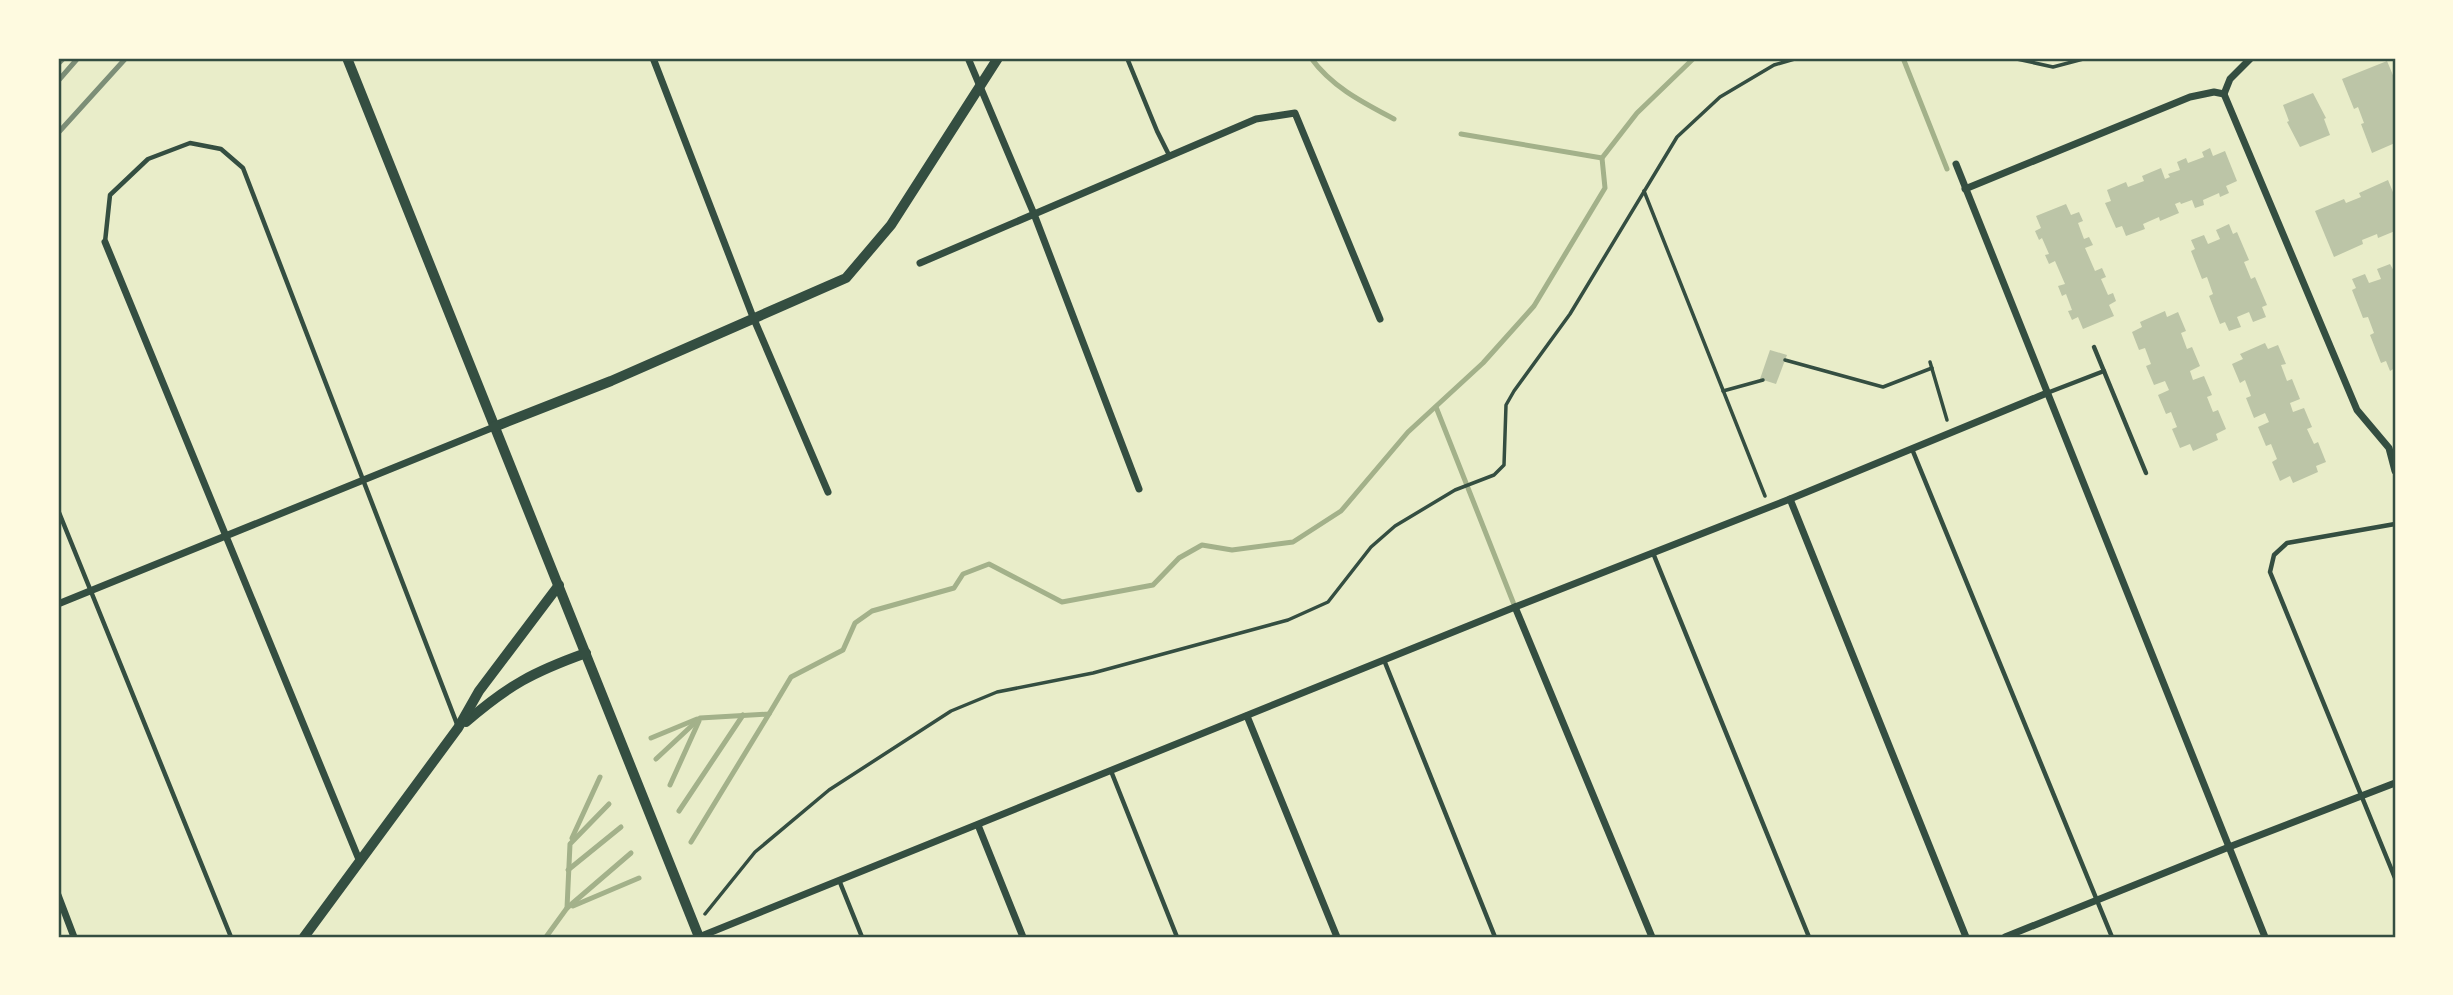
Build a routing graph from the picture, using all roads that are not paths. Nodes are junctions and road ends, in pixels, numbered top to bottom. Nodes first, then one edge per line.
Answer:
1 (347, 58) edge
2 (653, 58) edge
3 (968, 58) edge
4 (998, 58) edge
5 (1127, 58) edge
6 (2251, 58) edge
7 (979, 87) junction
8 (2224, 94) junction
9 (1169, 156) junction
10 (1956, 164) dead end
11 (1965, 189) junction
12 (1034, 214) junction
13 (105, 242) joint
14 (920, 263) dead end
15 (753, 317) junction
16 (1381, 319) dead end
17 (2094, 347) dead end
18 (2104, 371) junction
19 (2048, 393) junction
20 (494, 427) junction
21 (1912, 449) junction
22 (2395, 471) edge
23 (2146, 473) dead end
24 (363, 480) junction
25 (1139, 489) dead end
26 (828, 492) dead end
27 (1790, 499) junction
28 (58, 510) edge
29 (2395, 524) edge
30 (227, 535) junction
31 (1653, 553) junction
32 (559, 585) junction
33 (91, 590) junction
34 (58, 604) edge
35 (1515, 607) junction
36 (586, 653) junction
37 (1384, 660) junction
38 (1247, 716) junction
39 (458, 728) junction
40 (1111, 771) junction
41 (2395, 783) edge
42 (2362, 796) junction
43 (978, 825) junction
44 (2229, 847) junction
45 (360, 862) junction
46 (2395, 878) edge
47 (839, 880) junction
48 (58, 895) edge
49 (2097, 900) junction
50 (698, 934) edge
51 (74, 937) edge
52 (232, 937) edge
53 (304, 937) edge
54 (862, 937) edge
55 (1023, 937) edge
56 (1177, 937) edge
57 (1337, 937) edge
58 (1495, 937) edge
59 (1651, 937) edge
60 (1810, 937) edge
61 (1966, 937) edge
62 (2005, 937) edge
63 (2112, 937) edge
64 (2265, 937) edge

1 - 20 street
2 - 15 street
3 - 7 street
4 - 7 street
5 - 9 lane
6 - 8 street
7 - 12 street
7 - 15 street
8 - 11 street
8 - 22 street
9 - 12 street
9 - 16 street
10 - 11 street
11 - 19 street
12 - 14 street
12 - 25 street
13 - 24 lane
13 - 30 street
15 - 20 street
15 - 26 street
17 - 18 lane
18 - 19 lane
18 - 23 lane
19 - 21 street
19 - 44 street
20 - 24 street
20 - 32 street
21 - 27 street
21 - 49 lane
24 - 30 street
24 - 39 lane
27 - 31 street
27 - 61 street
28 - 33 lane
29 - 42 lane
30 - 33 street
30 - 45 street
31 - 35 street
31 - 60 lane
32 - 36 street
32 - 39 street
33 - 34 street
33 - 52 lane
35 - 37 street
35 - 59 street
36 - 39 street
36 - 50 street
37 - 38 street
37 - 58 lane
38 - 40 street
38 - 57 street
39 - 45 street
40 - 43 street
40 - 56 lane
41 - 42 street
42 - 44 street
42 - 46 lane
43 - 47 street
43 - 55 street
44 - 49 street
44 - 64 street
45 - 53 street
47 - 50 street
47 - 54 lane
48 - 51 street
49 - 62 street
49 - 63 lane

